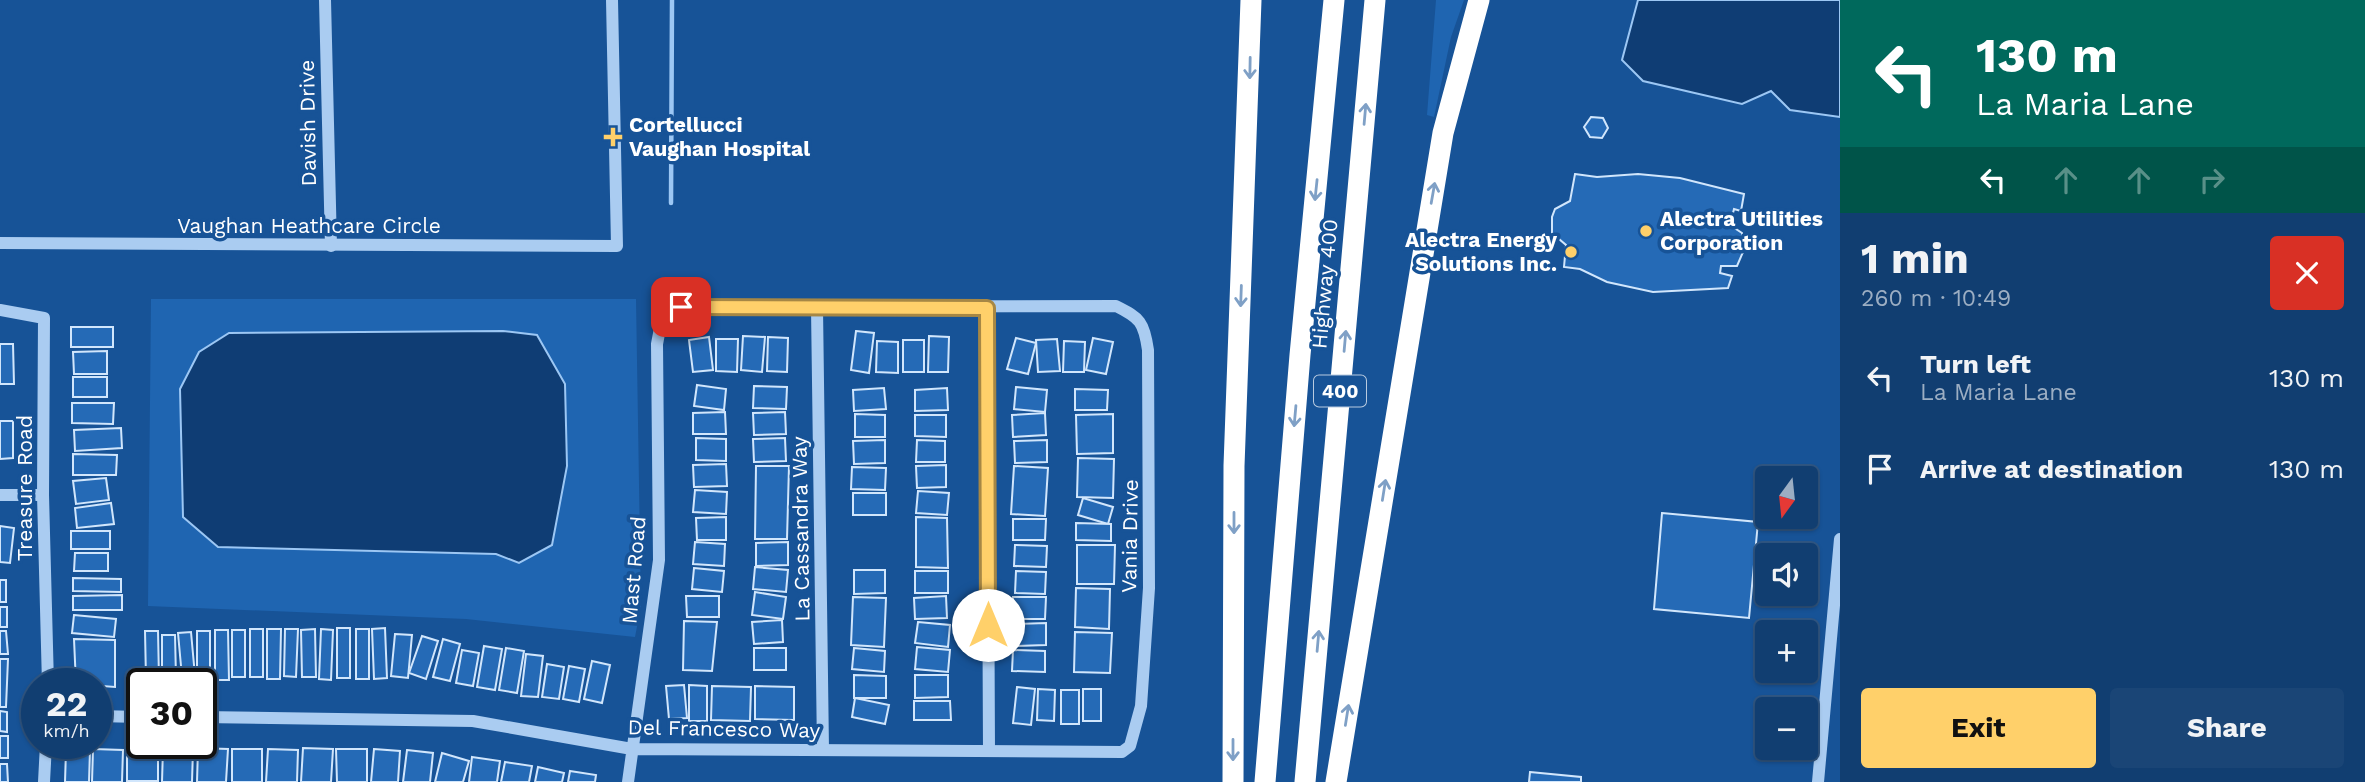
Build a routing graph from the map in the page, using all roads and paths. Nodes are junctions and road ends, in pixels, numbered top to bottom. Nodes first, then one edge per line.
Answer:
1 (325, 0) edge
2 (612, 0) edge
3 (1251, 0) edge
4 (1334, 0) edge
5 (1375, 0) edge
6 (1479, 0) edge
7 (0, 243) edge
8 (331, 246) junction
9 (817, 307) junction
10 (987, 308) junction
11 (0, 310) edge
12 (0, 495) edge
13 (43, 495) junction
14 (1840, 539) edge
15 (48, 668) edge
16 (217, 717) edge
17 (632, 749) junction
18 (822, 750) junction
19 (989, 751) junction
20 (1122, 752) joint
21 (45, 759) edge
22 (44, 782) edge
23 (628, 782) edge
24 (1233, 782) edge
25 (1265, 782) edge
26 (1306, 782) edge
27 (1336, 782) edge
28 (1818, 782) edge

1 - 8 street, Davish Drive
2 - 8 street, Vaughan Heathcare Circle
3 -> 24 highway
4 -> 25 highway, Highway 400 / 400
26 -> 5 highway, Highway 400 / 400
27 -> 6 highway
7 - 8 street, Vaughan Heathcare Circle
9 - 10 street
9 - 17 street, Mast Road
9 - 18 street, La Cassandra Way
10 - 19 street
10 - 20 street, Vania Drive
11 - 13 street, Treasure Road
12 - 13 street
13 - 15 street, Treasure Road
14 - 28 street
16 - 17 street, Del Francesco Way
17 - 18 street, Del Francesco Way
17 - 23 street, Mast Road
18 - 19 street, Del Francesco Way
19 - 20 street, Del Francesco Way
21 - 22 street

